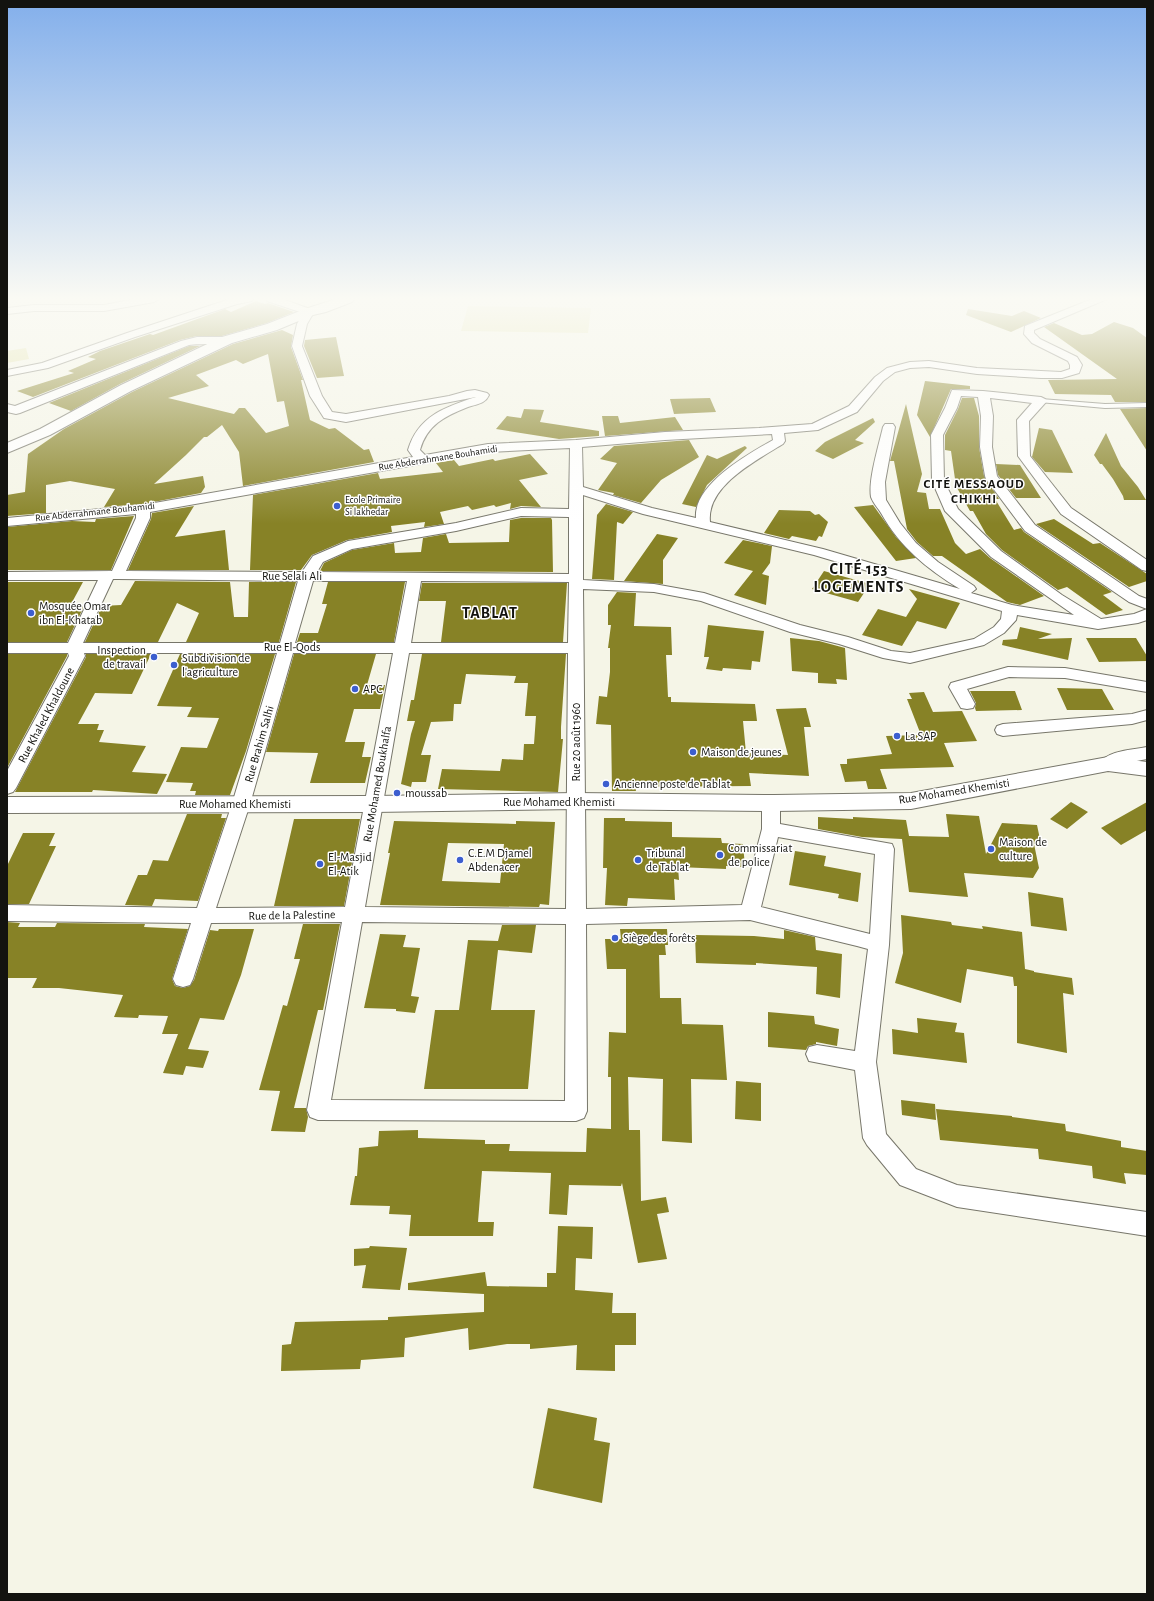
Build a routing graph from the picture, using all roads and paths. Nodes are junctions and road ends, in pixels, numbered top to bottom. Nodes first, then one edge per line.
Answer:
1 (108, 374) edge
2 (156, 374) edge
3 (308, 374) edge
4 (886, 374) edge
5 (1020, 374) edge
6 (1068, 374) edge
7 (983, 394) junction
8 (1041, 401) junction
9 (1147, 405) edge
10 (7, 408) edge
11 (889, 427) dead end
12 (777, 430) junction
13 (576, 444) junction
14 (7, 448) edge
15 (422, 460) junction
16 (576, 489) junction
17 (143, 509) junction
18 (576, 513) junction
19 (7, 522) edge
20 (703, 524) junction
21 (1147, 567) edge
22 (112, 575) junction
23 (7, 576) edge
24 (307, 576) junction
25 (415, 577) junction
26 (576, 581) junction
27 (990, 602) junction
28 (1147, 605) edge
29 (1010, 609) junction
30 (1147, 614) edge
31 (1098, 624) junction
32 (74, 647) junction
33 (287, 647) junction
34 (401, 647) junction
35 (7, 648) edge
36 (576, 648) junction
37 (1147, 687) edge
38 (967, 704) dead end
39 (1147, 715) edge
40 (1003, 730) dead end
41 (1147, 753) edge
42 (1108, 764) junction
43 (1147, 769) edge
44 (7, 788) edge
45 (576, 801) junction
46 (774, 803) junction
47 (241, 804) junction
48 (373, 804) junction
49 (7, 805) edge
50 (771, 829) junction
51 (750, 912) junction
52 (7, 913) edge
53 (354, 914) junction
54 (204, 916) junction
55 (576, 917) junction
56 (879, 945) junction
57 (183, 979) dead end
58 (817, 1054) dead end
59 (865, 1062) junction
60 (576, 1111) joint
61 (1147, 1224) edge

1 - 10 street
2 - 14 main road
3 - 15 street
4 - 12 street, Rue Abderrahmane Bouhamidi
5 - 6 street, Rue Abderrahmane Bouhamidi
7 - 8 street
7 - 28 street
7 - 31 street
8 - 9 lane
8 - 21 street
11 - 27 street
12 - 13 street, Rue Abderrahmane Bouhamidi
12 - 20 street
13 - 15 street, Rue Abderrahmane Bouhamidi
13 - 16 street, Rue 20 août 1960
15 - 17 street, Rue Abderrahmane Bouhamidi
16 - 18 street, Rue 20 août 1960
16 - 20 street
17 - 19 street, Rue Abderrahmane Bouhamidi
17 - 22 street, Rue Khaled Khaldoune
18 - 24 street, Rue Brahim Salhi
18 - 26 street, Rue 20 août 1960
20 - 27 street
22 - 23 street, Rue Selali Ali
22 - 24 street, Rue Selali Ali
22 - 32 street, Rue Khaled Khaldoune
24 - 25 street, Rue Selali Ali
24 - 33 street, Rue Brahim Salhi
25 - 26 street, Rue Selali Ali
25 - 34 street, Rue Mohamed Boukhalfa
26 - 29 street, Rue Selali Ali
26 - 36 street, Rue 20 août 1960
27 - 29 street
29 - 31 street
30 - 31 street
32 - 33 street, Rue El-Qods
32 - 35 street, Rue El-Qods
32 - 44 street, Rue Khaled Khaldoune
33 - 34 street, Rue El-Qods
33 - 47 street, Rue Brahim Salhi
34 - 36 street, Rue El-Qods
34 - 48 street, Rue Mohamed Boukhalfa
36 - 45 street, Rue 20 août 1960
37 - 38 street
39 - 40 street
41 - 42 street
42 - 43 main road, Rue Mohamed Khemisti
42 - 46 main road, Rue Mohamed Khemisti
45 - 46 main road, Rue Mohamed Khemisti
45 - 48 main road, Rue Mohamed Khemisti
45 - 55 street, Rue 20 août 1960
46 - 50 street
47 - 48 main road, Rue Mohamed Khemisti
47 - 49 main road, Rue Mohamed Khemisti
47 - 54 street, Rue Brahim Salhi
48 - 53 street, Rue Mohamed Boukhalfa
50 - 51 street
50 - 56 street
51 - 55 street, Rue de la Palestine
51 - 56 street, Rue de la Palestine
52 - 54 street, Rue de la Palestine
53 - 54 street, Rue de la Palestine
53 - 55 street, Rue de la Palestine
53 - 60 street, Rue Mohamed Boukhalfa
54 - 57 street, Rue Brahim Salhi
55 - 60 street, Rue 20 août 1960
56 - 59 street
58 - 59 street
59 - 61 street

